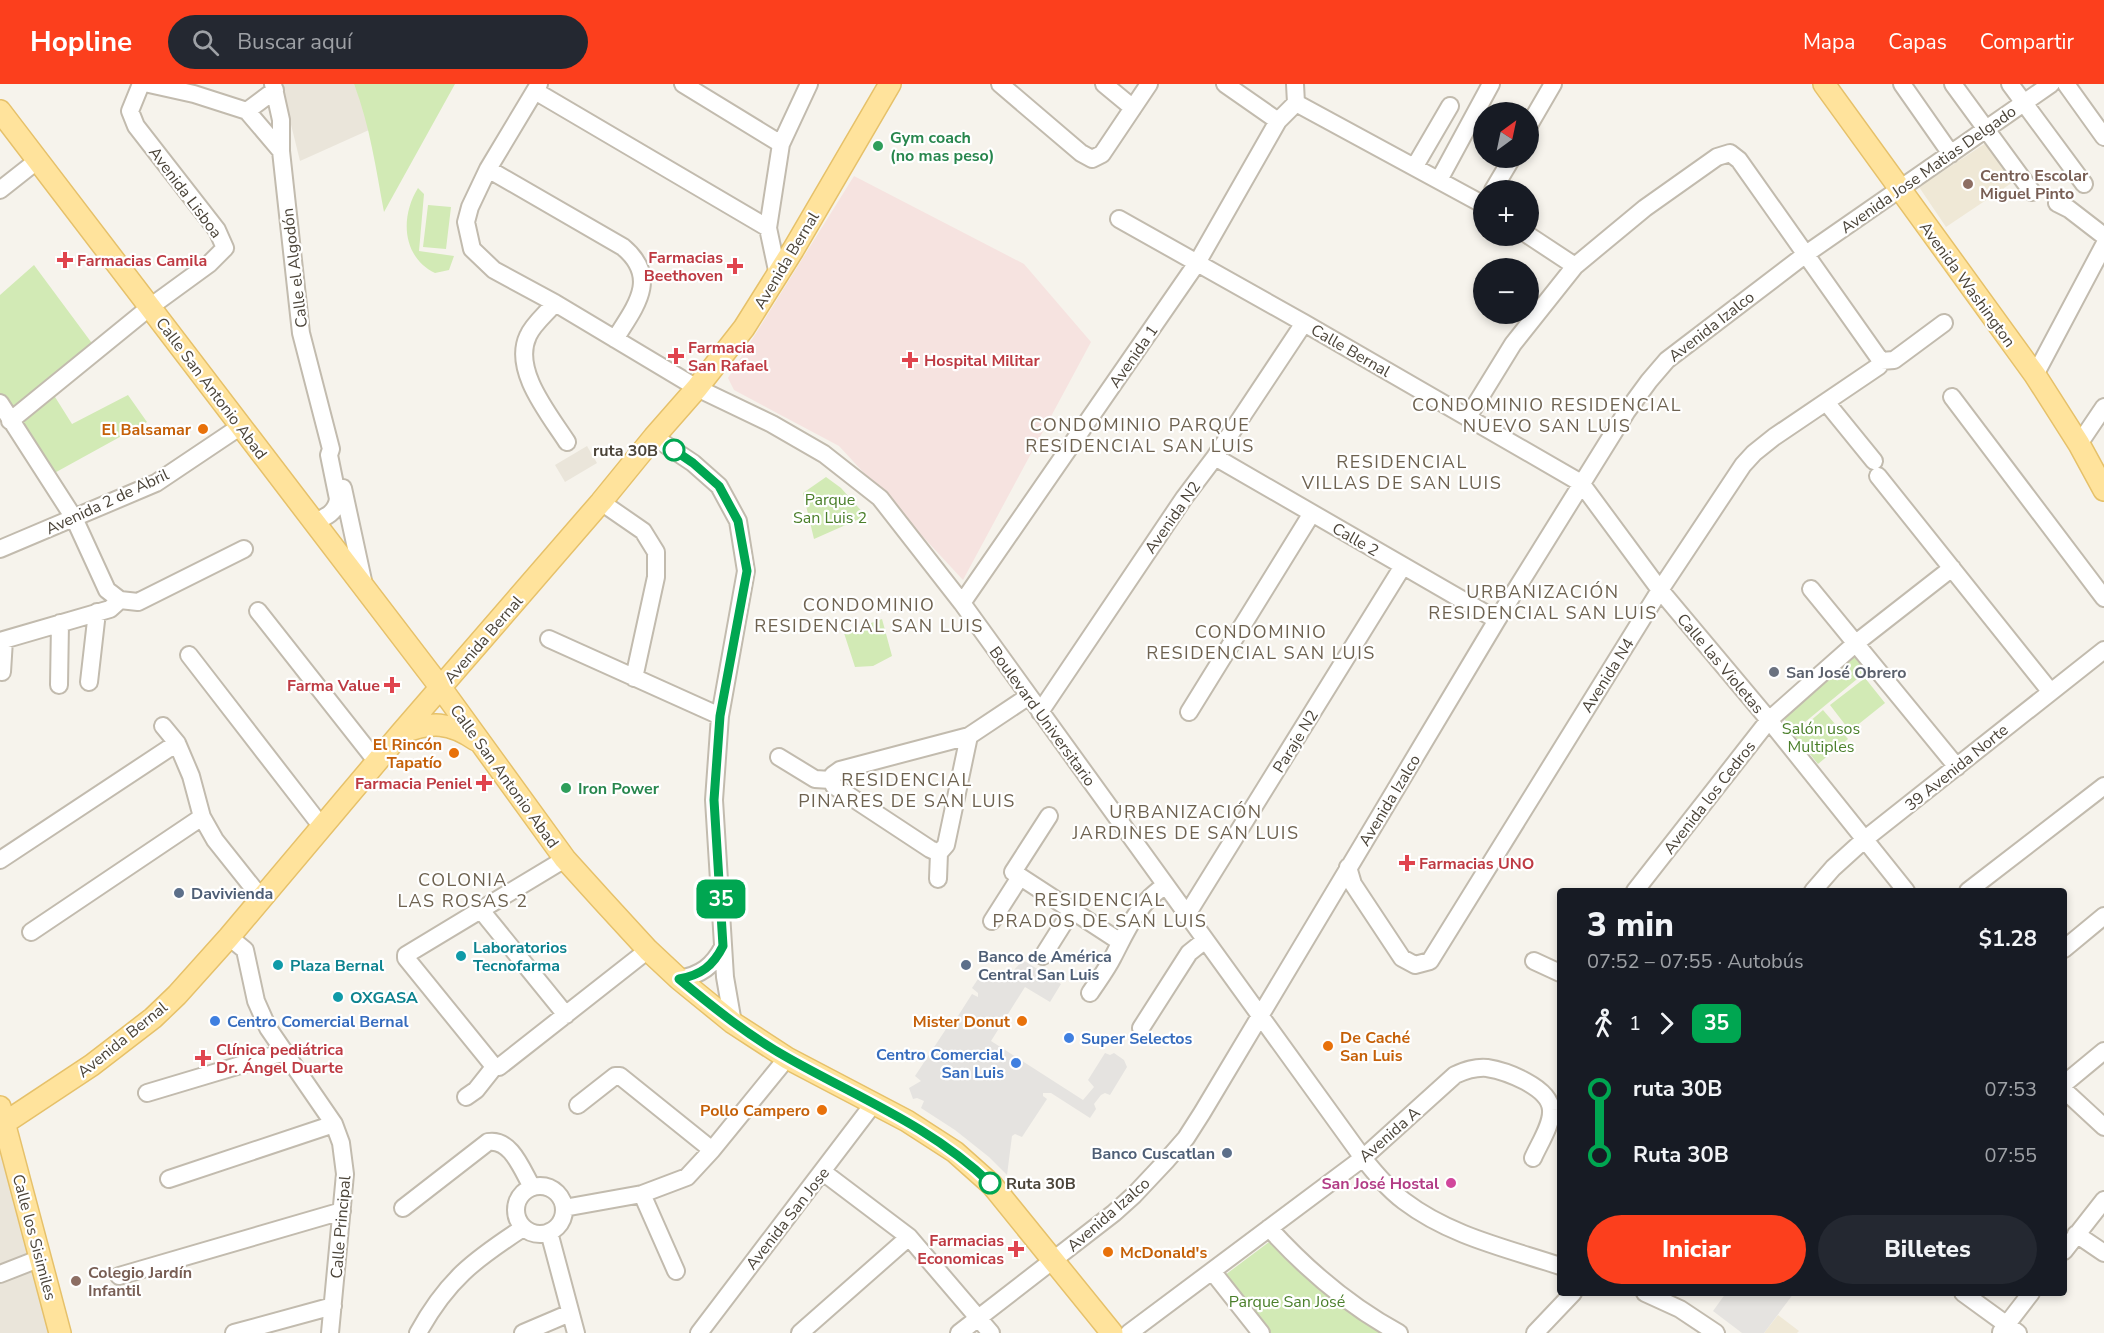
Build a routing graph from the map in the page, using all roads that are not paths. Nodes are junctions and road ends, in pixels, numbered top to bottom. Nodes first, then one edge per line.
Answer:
1 (141, 84) edge
2 (149, 84) edge
3 (683, 84) edge
4 (809, 84) edge
5 (890, 84) edge
6 (1000, 84) edge
7 (1104, 84) edge
8 (1149, 84) edge
9 (1225, 84) edge
10 (1295, 84) edge
11 (1491, 84) edge
12 (1553, 84) edge
13 (1824, 84) edge
14 (1902, 84) edge
15 (1953, 84) edge
16 (2010, 84) edge
17 (2051, 84) edge
18 (2066, 84) edge
19 (274, 87) edge
20 (537, 87) edge
21 (1296, 103) junction
22 (2024, 103) junction
23 (1450, 106) dead end
24 (1133, 108) junction
25 (1539, 108) edge
26 (0, 111) edge
27 (247, 111) junction
28 (1278, 121) junction
29 (1986, 130) junction
30 (2104, 137) edge
31 (781, 144) junction
32 (281, 151) junction
33 (1951, 154) junction
34 (38, 160) junction
35 (1415, 166) junction
36 (488, 169) junction
37 (1439, 180) junction
38 (2084, 184) dead end
39 (1899, 189) junction
40 (0, 190) edge
41 (2032, 192) dead end
42 (1473, 199) edge
43 (2057, 203) dead end
44 (1119, 219) dead end
45 (768, 228) junction
46 (2104, 236) edge
47 (1539, 242) edge
48 (2104, 245) edge
49 (1806, 254) junction
50 (1197, 263) junction
51 (1575, 266) junction
52 (778, 275) junction
53 (555, 303) junction
54 (150, 307) junction
55 (1304, 323) junction
56 (1944, 323) dead end
57 (615, 339) junction
58 (1881, 361) junction
59 (2035, 375) junction
60 (697, 388) junction
61 (1952, 398) dead end
62 (1826, 402) junction
63 (0, 403) edge
64 (2104, 407) edge
65 (1468, 417) junction
66 (10, 421) junction
67 (241, 426) junction
68 (654, 437) junction
69 (567, 442) dead end
70 (2079, 444) junction
71 (331, 449) junction
72 (1215, 457) junction
73 (1581, 483) junction
74 (2104, 490) edge
75 (601, 502) junction
76 (1312, 513) junction
77 (74, 518) junction
78 (314, 522) junction
79 (0, 549) edge
80 (244, 549) dead end
81 (1403, 566) junction
82 (1952, 568) junction
83 (365, 589) junction
84 (1811, 589) dead end
85 (1660, 590) junction
86 (2104, 598) edge
87 (120, 600) junction
88 (962, 603) junction
89 (258, 611) dead end
90 (97, 612) junction
91 (1497, 620) junction
92 (60, 623) junction
93 (549, 639) dead end
94 (2, 640) edge
95 (1856, 643) junction
96 (2104, 650) edge
97 (189, 655) dead end
98 (2, 672) dead end
99 (634, 678) junction
100 (89, 682) dead end
101 (58, 685) dead end
102 (441, 688) junction
103 (2050, 691) junction
104 (1029, 696) junction
105 (1040, 711) junction
106 (1189, 712) dead end
107 (720, 716) junction
108 (1769, 720) junction
109 (163, 726) dead end
110 (401, 733) junction
111 (969, 736) junction
112 (479, 742) junction
113 (177, 743) junction
114 (779, 757) dead end
115 (377, 762) junction
116 (1957, 767) junction
117 (831, 780) junction
118 (2104, 786) edge
119 (1049, 816) dead end
120 (202, 817) junction
121 (322, 827) junction
122 (1865, 839) junction
123 (939, 853) junction
124 (565, 859) junction
125 (0, 860) edge
126 (1348, 867) junction
127 (1017, 874) junction
128 (938, 879) dead end
129 (1165, 885) junction
130 (1637, 888) edge
131 (1816, 888) edge
132 (1904, 888) edge
133 (1972, 888) edge
134 (262, 899) junction
135 (480, 909) junction
136 (1072, 910) junction
137 (1186, 916) junction
138 (2104, 916) edge
139 (992, 921) dead end
140 (31, 932) dead end
141 (229, 937) junction
142 (1119, 941) junction
143 (1204, 941) junction
144 (723, 946) junction
145 (2067, 947) edge
146 (648, 950) junction
147 (1043, 956) dead end
148 (1534, 961) dead end
149 (1557, 972) edge
150 (679, 979) junction
151 (1090, 993) dead end
152 (566, 1015) junction
153 (1260, 1016) junction
154 (733, 1023) junction
155 (1141, 1028) dead end
156 (2104, 1051) edge
157 (284, 1052) junction
158 (787, 1058) junction
159 (497, 1066) junction
160 (2067, 1082) edge
161 (2067, 1093) edge
162 (147, 1094) dead end
163 (466, 1096) dead end
164 (874, 1102) junction
165 (578, 1106) dead end
166 (1, 1119) edge
167 (334, 1124) junction
168 (2104, 1127) edge
169 (712, 1150) junction
170 (1363, 1158) junction
171 (1533, 1158) dead end
172 (823, 1172) junction
173 (169, 1179) dead end
174 (532, 1187) junction
175 (642, 1194) junction
176 (2104, 1200) edge
177 (403, 1208) dead end
178 (564, 1208) junction
179 (342, 1211) junction
180 (523, 1228) junction
181 (1269, 1228) junction
182 (549, 1233) junction
183 (2076, 1234) junction
184 (909, 1237) junction
185 (2067, 1247) edge
186 (2104, 1253) edge
187 (41, 1258) junction
188 (1054, 1261) junction
189 (1557, 1265) edge
190 (676, 1271) dead end
191 (1212, 1271) junction
192 (0, 1274) edge
193 (120, 1276) dead end
194 (1570, 1296) edge
195 (1652, 1296) edge
196 (1967, 1296) edge
197 (2029, 1296) edge
198 (333, 1306) junction
199 (570, 1313) junction
200 (979, 1317) junction
201 (2008, 1330) edge
202 (60, 1333) edge
203 (234, 1333) edge
204 (330, 1333) edge
205 (418, 1333) edge
206 (523, 1333) edge
207 (576, 1333) edge
208 (699, 1333) edge
209 (800, 1333) edge
210 (959, 1333) edge
211 (991, 1333) edge
212 (1112, 1333) edge
213 (1129, 1333) edge
214 (1260, 1333) edge
215 (1399, 1333) edge
216 (1534, 1333) edge
217 (1716, 1333) edge

1 - 54 street, Avenida Lisboa
2 - 27 street
3 - 31 street
4 - 31 street
5 - 52 main road, Avenida Bernal
6 - 24 street
7 - 24 street
8 - 24 street
9 - 28 street
10 - 21 street
11 - 37 street
12 - 25 street
13 - 39 main road, Avenida Washington
14 - 33 street
15 - 29 street
16 - 22 street
17 - 22 street, Avenida Jose Matias Delgado
18 - 30 street
19 - 27 street
19 - 32 street, Calle el Algodón
20 - 36 street, Boulevard Universitario
20 - 45 street
21 - 28 street, Avenida 1
21 - 35 street
22 - 29 street, Avenida Jose Matias Delgado
22 - 38 street
23 - 35 street
26 - 34 main road, Calle San Antonio Abad
27 - 32 street
28 - 50 street, Avenida 1
29 - 33 street, Avenida Jose Matias Delgado
29 - 41 street
31 - 45 street
32 - 71 street, Calle el Algodón
33 - 39 street, Avenida Jose Matias Delgado
34 - 40 street
34 - 54 main road, Calle San Antonio Abad
35 - 37 street
36 - 53 street, Boulevard Universitario
36 - 57 street
37 - 42 street
39 - 49 street, Avenida Jose Matias Delgado
39 - 59 main road, Avenida Washington
43 - 46 street
44 - 50 street, Calle Bernal
45 - 52 street
47 - 51 street
48 - 59 street
49 - 51 street
49 - 58 street
49 - 73 street, Avenida Izalco
50 - 55 street, Calle Bernal
50 - 88 street, Avenida 1
51 - 65 street
52 - 60 main road, Avenida Bernal
53 - 57 street, Boulevard Universitario
53 - 69 street
54 - 66 street
54 - 67 main road, Calle San Antonio Abad
55 - 65 street, Calle Bernal
55 - 72 street, Avenida N2
56 - 58 street, Avenida N4
57 - 60 street, Boulevard Universitario
58 - 62 street, Avenida N4
59 - 70 main road, Avenida Washington
60 - 68 main road, Avenida Bernal
60 - 88 street, Boulevard Universitario
61 - 86 street
62 - 82 street
62 - 85 street, Avenida N4
63 - 66 street
64 - 70 street
65 - 73 street, Calle Bernal
66 - 77 street
67 - 77 street, Avenida 2 de Abril
67 - 78 main road, Calle San Antonio Abad
68 - 75 main road, Avenida Bernal
68 - 107 street
70 - 74 main road, Avenida Washington
71 - 78 street, Calle el Algodón
71 - 83 street, Calle el Algodón
72 - 76 street, Calle 2
72 - 105 street, Avenida N2
73 - 85 street, Calle las Violetas
73 - 91 street, Avenida Izalco
75 - 99 street
75 - 102 main road, Avenida Bernal
76 - 81 street, Calle 2
76 - 106 street
77 - 79 street, Avenida 2 de Abril
77 - 87 street
78 - 83 main road, Calle San Antonio Abad
80 - 87 street
81 - 91 street, Calle 2
81 - 137 street, Paraje N2
82 - 95 street, Avenida los Cedros
82 - 103 street
83 - 102 main road, Calle San Antonio Abad
84 - 95 street
85 - 108 street, Calle las Violetas
85 - 126 street, Avenida N4
87 - 90 street
88 - 104 street, Boulevard Universitario
89 - 115 street
90 - 92 street
90 - 100 street
91 - 126 street, Avenida Izalco
92 - 94 street
92 - 101 street
93 - 99 street
94 - 98 street
95 - 108 street, Avenida los Cedros
95 - 116 street
96 - 103 street, 39 Avenida Norte
97 - 121 street
99 - 107 street
102 - 110 main road, Avenida Bernal
102 - 112 main road, Calle San Antonio Abad
103 - 116 street, 39 Avenida Norte
104 - 105 street, Boulevard Universitario
104 - 111 street
105 - 129 street, Boulevard Universitario
107 - 144 street
108 - 122 street, Calle las Violetas
108 - 130 street, Avenida los Cedros
109 - 113 street
110 - 112 main road
110 - 115 main road, Avenida Bernal
111 - 117 street
111 - 123 street
112 - 124 main road, Calle San Antonio Abad
113 - 120 street
113 - 125 street
114 - 117 street
115 - 121 main road, Avenida Bernal
116 - 122 street, 39 Avenida Norte
117 - 123 street
118 - 133 street
119 - 127 street
120 - 134 street
120 - 140 street
121 - 134 main road, Avenida Bernal
122 - 131 street, 39 Avenida Norte
122 - 132 street, Calle las Violetas
123 - 128 street
124 - 135 street
124 - 146 main road, Calle San Antonio Abad
126 - 153 street, Avenida Izalco
127 - 136 street
127 - 139 street
129 - 137 street, Boulevard Universitario
129 - 142 street
134 - 141 main road, Avenida Bernal
135 - 152 street
135 - 159 street
136 - 142 street
136 - 147 street
137 - 143 street, Boulevard Universitario
138 - 145 street
141 - 157 street, Calle Principal
141 - 166 main road, Avenida Bernal
142 - 151 street
143 - 153 street, Boulevard Universitario
143 - 155 street
144 - 150 street
144 - 154 street
146 - 150 main road, Calle San Antonio Abad
146 - 152 street
148 - 149 street
150 - 154 main road, Calle San Antonio Abad
152 - 159 street
153 - 170 street, Boulevard Universitario
153 - 188 street, Avenida Izalco
154 - 158 main road, Calle San Antonio Abad
156 - 160 street
157 - 162 street
157 - 167 street, Calle Principal
158 - 164 main road, Calle San Antonio Abad
158 - 169 street
159 - 163 street
161 - 168 street
164 - 172 street, Avenida San Jose
164 - 188 main road, Calle San Antonio Abad
165 - 169 street
166 - 187 main road, Calle los Sisimiles
167 - 173 street
167 - 179 street, Calle Principal
169 - 175 street
170 - 171 street, Avenida A
170 - 181 street, Avenida A
170 - 189 street, Boulevard Universitario
172 - 184 street
172 - 208 street, Avenida San Jose
174 - 177 street
174 - 178 street
174 - 180 street
175 - 178 street
175 - 190 street
176 - 183 street
178 - 182 street
179 - 193 street
179 - 198 street, Calle Principal
180 - 182 street
180 - 205 street
181 - 191 street, Avenida A
181 - 215 street
182 - 199 street
183 - 185 street
183 - 186 street
184 - 200 street
184 - 209 street
187 - 192 street
187 - 202 main road, Calle los Sisimiles
188 - 200 street, Avenida Izalco
188 - 212 main road, Calle San Antonio Abad
191 - 213 street, Avenida A
191 - 214 street
194 - 216 street
195 - 217 street
196 - 201 street
197 - 201 street
198 - 203 street
198 - 204 street, Calle Principal
199 - 206 street
199 - 207 street
200 - 210 street, Avenida Izalco
200 - 211 street

